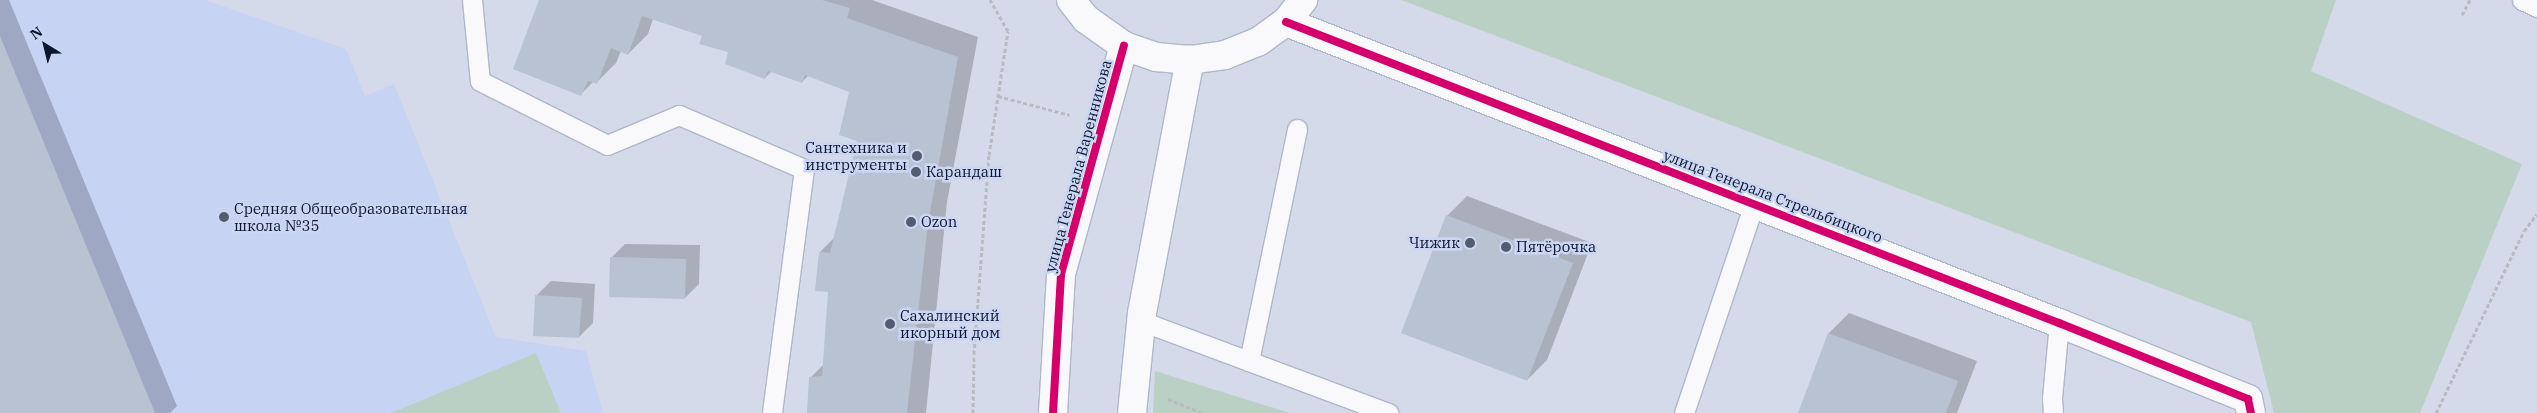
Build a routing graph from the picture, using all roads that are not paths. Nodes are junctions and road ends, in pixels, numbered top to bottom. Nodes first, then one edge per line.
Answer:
1 (472, 0) edge
2 (1071, 0) edge
3 (1303, 0) edge
4 (2522, 0) edge
5 (2537, 6) edge
6 (1286, 22) junction
7 (1124, 46) junction
8 (1190, 60) junction
9 (1297, 129) dead end
10 (1754, 204) junction
11 (1141, 321) junction
12 (2059, 323) junction
13 (1248, 361) junction
14 (2250, 406) edge
15 (772, 413) edge
16 (1053, 413) edge
17 (1132, 413) edge
18 (1388, 413) edge
19 (1684, 413) edge
20 (2053, 413) edge

1 - 15 lane
2 - 7 street
3 - 6 street
4 - 5 lane
6 - 8 street
6 - 10 street, улица Генерала Стрельбицкого
7 - 8 street
7 - 16 street, улица Генерала Варенникова
8 - 11 street
9 - 13 lane
10 - 12 street, улица Генерала Стрельбицкого
10 - 19 lane
11 - 13 lane
11 - 17 street
12 - 14 street, улица Генерала Стрельбицкого
12 - 20 lane
13 - 18 lane

